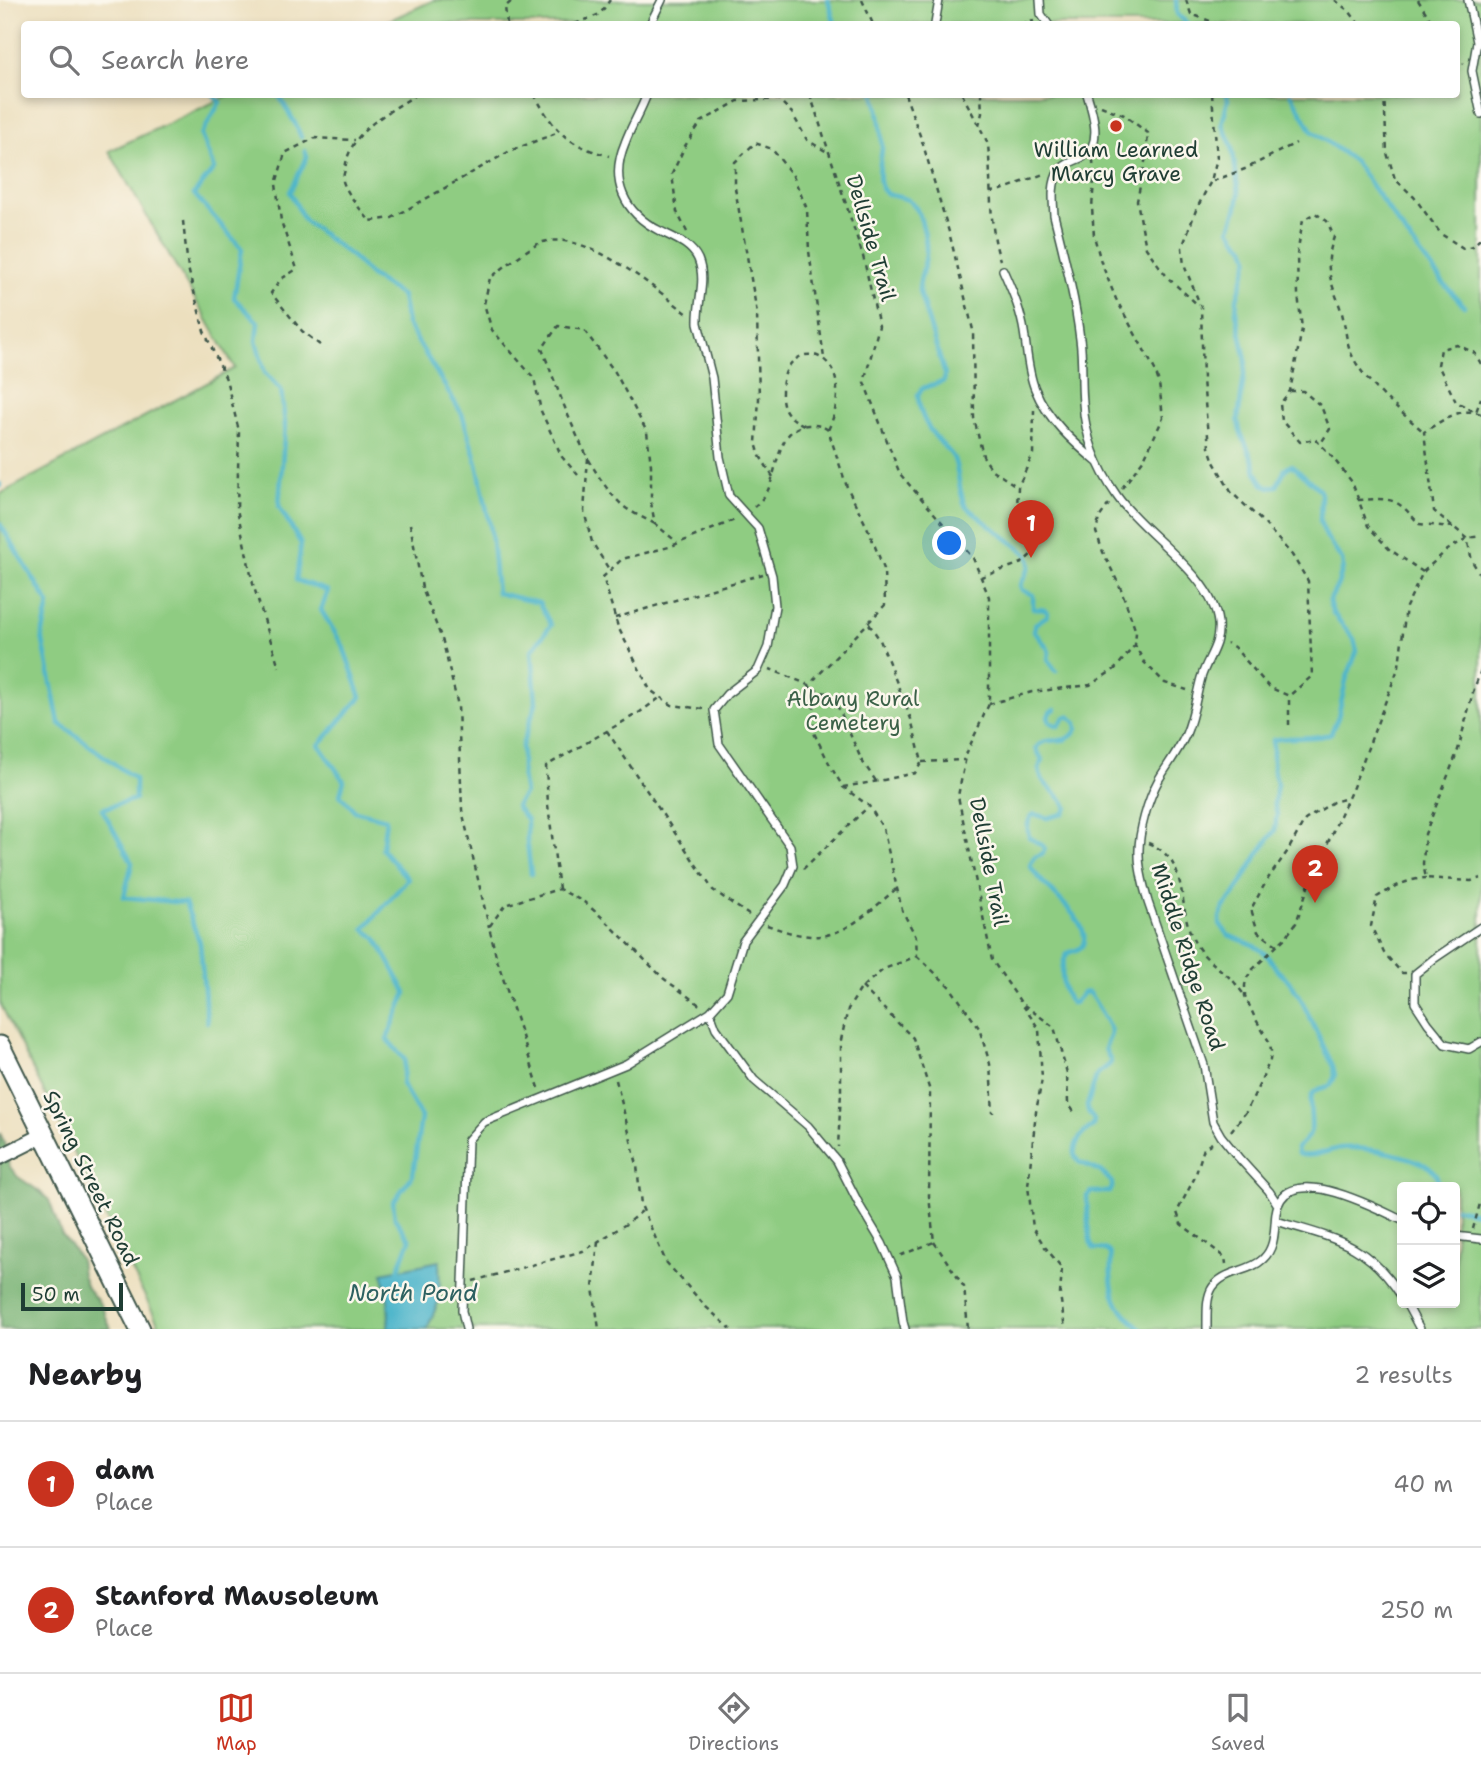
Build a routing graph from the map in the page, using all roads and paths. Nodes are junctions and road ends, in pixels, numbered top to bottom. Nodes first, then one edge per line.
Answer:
1 (513, 0) edge
2 (610, 0) edge
3 (662, 0) edge
4 (862, 0) edge
5 (939, 0) edge
6 (1040, 0) edge
7 (1186, 0) edge
8 (1335, 0) edge
9 (1418, 0) edge
10 (1468, 0) edge
11 (507, 21) edge
12 (582, 21) edge
13 (652, 21) edge
14 (872, 21) edge
15 (935, 21) edge
16 (1046, 21) edge
17 (1210, 21) edge
18 (1357, 21) edge
19 (1431, 21) edge
20 (411, 98) edge
21 (537, 98) edge
22 (646, 98) edge
23 (811, 98) edge
24 (906, 98) edge
25 (964, 98) edge
26 (981, 98) edge
27 (1213, 98) edge
28 (1384, 98) edge
29 (1089, 99) edge
30 (1481, 114) edge
31 (979, 126) junction
32 (559, 132) junction
33 (355, 140) junction
34 (1296, 143) dead end
35 (1092, 147) junction
36 (830, 153) junction
37 (619, 159) junction
38 (1065, 166) junction
39 (1211, 181) junction
40 (990, 191) junction
41 (183, 221) dead end
42 (1481, 238) edge
43 (689, 248) junction
44 (1003, 270) joint
45 (1201, 307) junction
46 (698, 323) junction
47 (320, 345) dead end
48 (824, 358) junction
49 (1481, 364) edge
50 (1290, 391) junction
51 (1481, 398) edge
52 (1034, 405) dead end
53 (1476, 412) junction
54 (1481, 414) edge
55 (804, 425) junction
56 (828, 430) junction
57 (1424, 432) junction
58 (1320, 444) junction
59 (588, 458) junction
60 (1098, 462) junction
61 (578, 475) dead end
62 (773, 477) junction
63 (1018, 487) junction
64 (1116, 495) junction
65 (1359, 500) junction
66 (746, 515) junction
67 (410, 524) dead end
68 (655, 524) junction
69 (1454, 527) junction
70 (1481, 536) edge
71 (1467, 538) junction
72 (678, 543) junction
73 (610, 571) junction
74 (770, 571) junction
75 (1423, 572) junction
76 (1481, 576) edge
77 (981, 577) junction
78 (615, 618) junction
79 (869, 623) junction
80 (1218, 639) junction
81 (1135, 645) junction
82 (760, 665) junction
83 (279, 667) dead end
84 (1481, 670) edge
85 (810, 687) junction
86 (1198, 695) junction
87 (1289, 696) junction
88 (661, 697) junction
89 (989, 704) junction
90 (714, 710) junction
91 (1289, 725) dead end
92 (607, 731) junction
93 (965, 760) junction
94 (922, 762) junction
95 (876, 781) junction
96 (843, 787) junction
97 (1348, 798) junction
98 (869, 806) junction
99 (1140, 840) junction
100 (1426, 878) junction
101 (1481, 879) edge
102 (785, 885) junction
103 (896, 889) junction
104 (559, 890) junction
105 (757, 922) junction
106 (489, 927) junction
107 (1481, 927) edge
108 (1277, 945) junction
109 (917, 956) junction
110 (1415, 974) junction
111 (862, 987) junction
112 (1245, 996) junction
113 (1021, 1003) junction
114 (710, 1012) junction
115 (1481, 1042) edge
116 (0, 1046) edge
117 (614, 1069) junction
118 (543, 1098) junction
119 (993, 1113) dead end
120 (1076, 1115) dead end
121 (44, 1135) junction
122 (1222, 1137) junction
123 (0, 1157) edge
124 (837, 1161) junction
125 (1480, 1202) edge
126 (1278, 1205) junction
127 (643, 1210) junction
128 (1397, 1218) edge
129 (1474, 1220) dead end
130 (1276, 1221) junction
131 (1460, 1237) edge
132 (598, 1240) junction
133 (1481, 1240) edge
134 (934, 1242) junction
135 (890, 1260) junction
136 (1228, 1274) junction
137 (463, 1284) junction
138 (1397, 1290) edge
139 (1409, 1308) edge
140 (140, 1329) edge
141 (466, 1329) edge
142 (599, 1329) edge
143 (732, 1329) edge
144 (905, 1329) edge
145 (968, 1329) edge
146 (1065, 1329) edge
147 (1207, 1329) edge
148 (1420, 1329) edge

1 - 11 path
2 - 12 path
3 - 13 lane
4 - 14 path
5 - 15 lane
6 - 16 lane
7 - 17 path
8 - 18 path
9 - 19 path
10 - 30 lane
20 - 33 path
21 - 32 path
22 - 37 lane
23 - 36 path, Dellside Trail
24 - 63 path
25 - 31 path
26 - 31 path
27 - 39 path
28 - 42 path
29 - 35 lane
29 - 45 path
31 - 40 path
32 - 33 path
32 - 37 path
33 - 47 path
34 - 39 path
35 - 38 lane
35 - 64 path
36 - 43 path
36 - 77 path, Dellside Trail
37 - 43 lane
38 - 40 path
38 - 60 lane
39 - 45 path
40 - 44 path
41 - 83 path
43 - 46 lane
44 - 60 lane
45 - 87 path
46 - 61 path
46 - 66 lane
48 - 55 path
48 - 56 path
48 - 62 path
49 - 53 path
50 - 57 path
50 - 58 path
50 - 58 path
51 - 53 path
52 - 63 path
53 - 54 path
53 - 57 path
55 - 56 path
55 - 62 path
56 - 79 path
57 - 69 path
58 - 65 path
59 - 68 path
59 - 68 path
59 - 73 path
60 - 64 lane
62 - 66 path
63 - 77 path
64 - 80 lane
64 - 81 path
65 - 69 path
65 - 75 path
66 - 72 path
66 - 74 lane
67 - 106 path
68 - 72 path
69 - 71 path
70 - 71 path
71 - 75 path
71 - 76 path
72 - 73 path
73 - 78 path
74 - 78 path
74 - 82 lane
75 - 97 path
77 - 89 path, Dellside Trail
78 - 88 path
79 - 85 path
79 - 94 path
80 - 86 lane, Middle Ridge Road
80 - 87 path
81 - 86 path
81 - 89 path
82 - 85 path
82 - 90 lane
84 - 100 path
85 - 95 path
85 - 96 path
86 - 99 lane, Middle Ridge Road
87 - 91 path
88 - 90 path
88 - 92 path
89 - 93 path, Dellside Trail
90 - 102 lane
92 - 104 path
92 - 105 path
93 - 94 path
93 - 113 path, Dellside Trail
94 - 95 path
95 - 96 path
96 - 98 path
97 - 108 path
97 - 108 path
98 - 102 path
98 - 103 path
99 - 112 path
99 - 122 lane, Middle Ridge Road
100 - 101 path
100 - 110 path
102 - 105 lane
103 - 105 path
103 - 109 path
104 - 106 path
104 - 114 path
105 - 114 lane
106 - 118 path
107 - 110 lane
108 - 112 path
109 - 111 path
109 - 119 path
110 - 115 lane
111 - 124 path
111 - 134 path
112 - 122 path
113 - 120 path
113 - 146 path, Dellside Trail
114 - 117 lane
114 - 124 lane
116 - 121 street, Spring Street Road
117 - 118 lane
117 - 127 path
118 - 137 lane
121 - 123 street
121 - 140 street, Spring Street Road
122 - 126 lane, Middle Ridge Road
122 - 136 path
124 - 135 lane
125 - 129 path
126 - 128 lane
126 - 130 lane
127 - 132 path
127 - 143 path
130 - 136 lane
130 - 138 lane
131 - 133 lane
132 - 137 path
132 - 142 path
134 - 135 path
134 - 145 path
135 - 144 lane
136 - 147 lane
137 - 141 lane
139 - 148 lane

